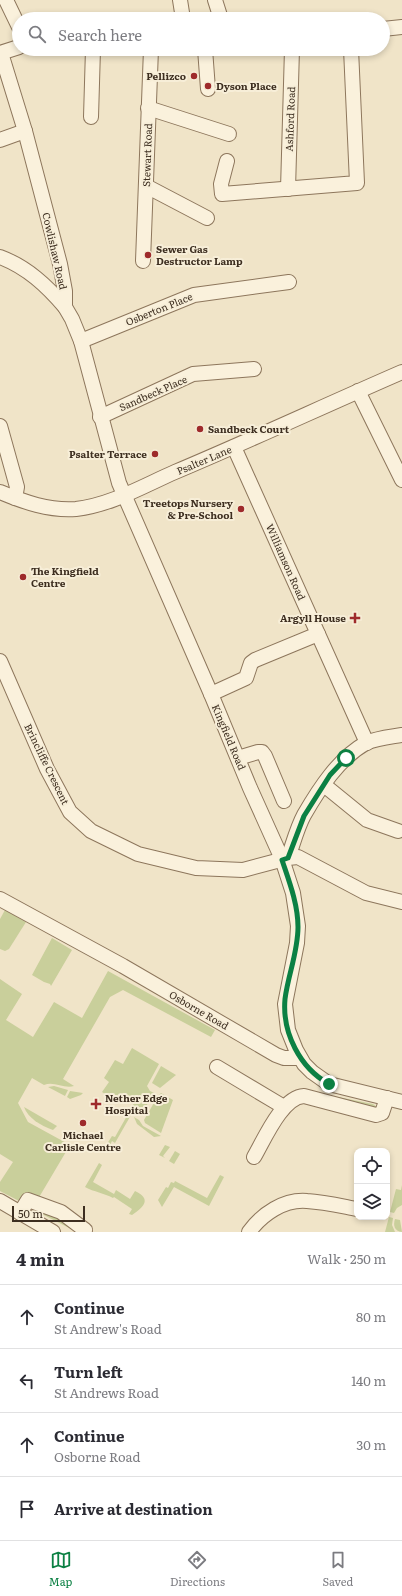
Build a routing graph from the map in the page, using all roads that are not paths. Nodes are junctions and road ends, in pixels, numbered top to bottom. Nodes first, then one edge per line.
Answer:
1 (6, 0) edge
2 (180, 0) edge
3 (215, 0) edge
4 (12, 12) edge
5 (181, 12) edge
6 (219, 12) edge
7 (402, 27) edge
8 (390, 28) edge
9 (12, 49) edge
10 (0, 53) edge
11 (93, 56) edge
12 (151, 56) edge
13 (206, 56) edge
14 (292, 56) edge
15 (351, 56) edge
16 (208, 89) dead end
17 (148, 108) junction
18 (91, 117) dead end
19 (25, 131) junction
20 (229, 134) dead end
21 (0, 140) edge
22 (227, 161) dead end
23 (146, 186) junction
24 (288, 189) junction
25 (207, 218) dead end
26 (0, 257) edge
27 (143, 261) dead end
28 (289, 282) dead end
29 (66, 307) junction
30 (81, 342) junction
31 (254, 369) dead end
32 (402, 372) edge
33 (358, 391) junction
34 (100, 417) junction
35 (0, 426) edge
36 (234, 447) junction
37 (402, 480) edge
38 (0, 492) edge
39 (124, 495) junction
40 (15, 498) junction
41 (318, 634) junction
42 (0, 661) edge
43 (211, 694) junction
44 (402, 735) edge
45 (367, 743) junction
46 (238, 758) junction
47 (324, 784) junction
48 (284, 801) dead end
49 (398, 831) dead end
50 (285, 859) junction
51 (0, 899) edge
52 (402, 902) edge
53 (300, 1058) junction
54 (217, 1067) dead end
55 (387, 1098) junction
56 (402, 1102) edge
57 (284, 1107) junction
58 (254, 1157) dead end
59 (0, 1201) edge
60 (351, 1208) edge
61 (20, 1213) junction
62 (86, 1231) edge
63 (53, 1232) edge
64 (249, 1232) edge

1 - 4 street
2 - 5 street
3 - 6 street
7 - 8 street
9 - 10 street
10 - 19 street, Cowlishaw Road
11 - 18 street
12 - 17 street, Stewart Road
13 - 16 street
14 - 24 street, Ashford Road
15 - 24 street
17 - 20 street
17 - 23 street, Stewart Road
19 - 21 street
19 - 29 street, Cowlishaw Road
22 - 24 street
23 - 25 street
23 - 27 street, Stewart Road
26 - 29 street
28 - 30 street, Osberton Place
29 - 30 street, Cowlishaw Road
30 - 34 street, Cowlishaw Road
31 - 34 street, Sandbeck Place
32 - 33 street, Psalter Lane
33 - 36 street, Psalter Lane
33 - 37 street
34 - 39 street, Cowlishaw Road
35 - 40 street
36 - 39 street, Psalter Lane
36 - 41 street, Williamson Road
38 - 40 street, Psalter Lane
39 - 40 street, Psalter Lane
39 - 43 street, Kingfield Road
41 - 43 street
41 - 45 street, Williamson Road
42 - 50 street, Brincliffe Crescent
43 - 46 street, Kingfield Road
44 - 45 street
45 - 47 street
46 - 48 street
46 - 50 street, Kingfield Road
47 - 49 street
47 - 50 street
50 - 52 street
50 - 53 street, Kingfield Road
51 - 53 street, Osborne Road
53 - 55 street
54 - 57 street
55 - 56 street
55 - 57 street
57 - 58 street
59 - 61 street
60 - 64 street
61 - 62 street
61 - 63 street

